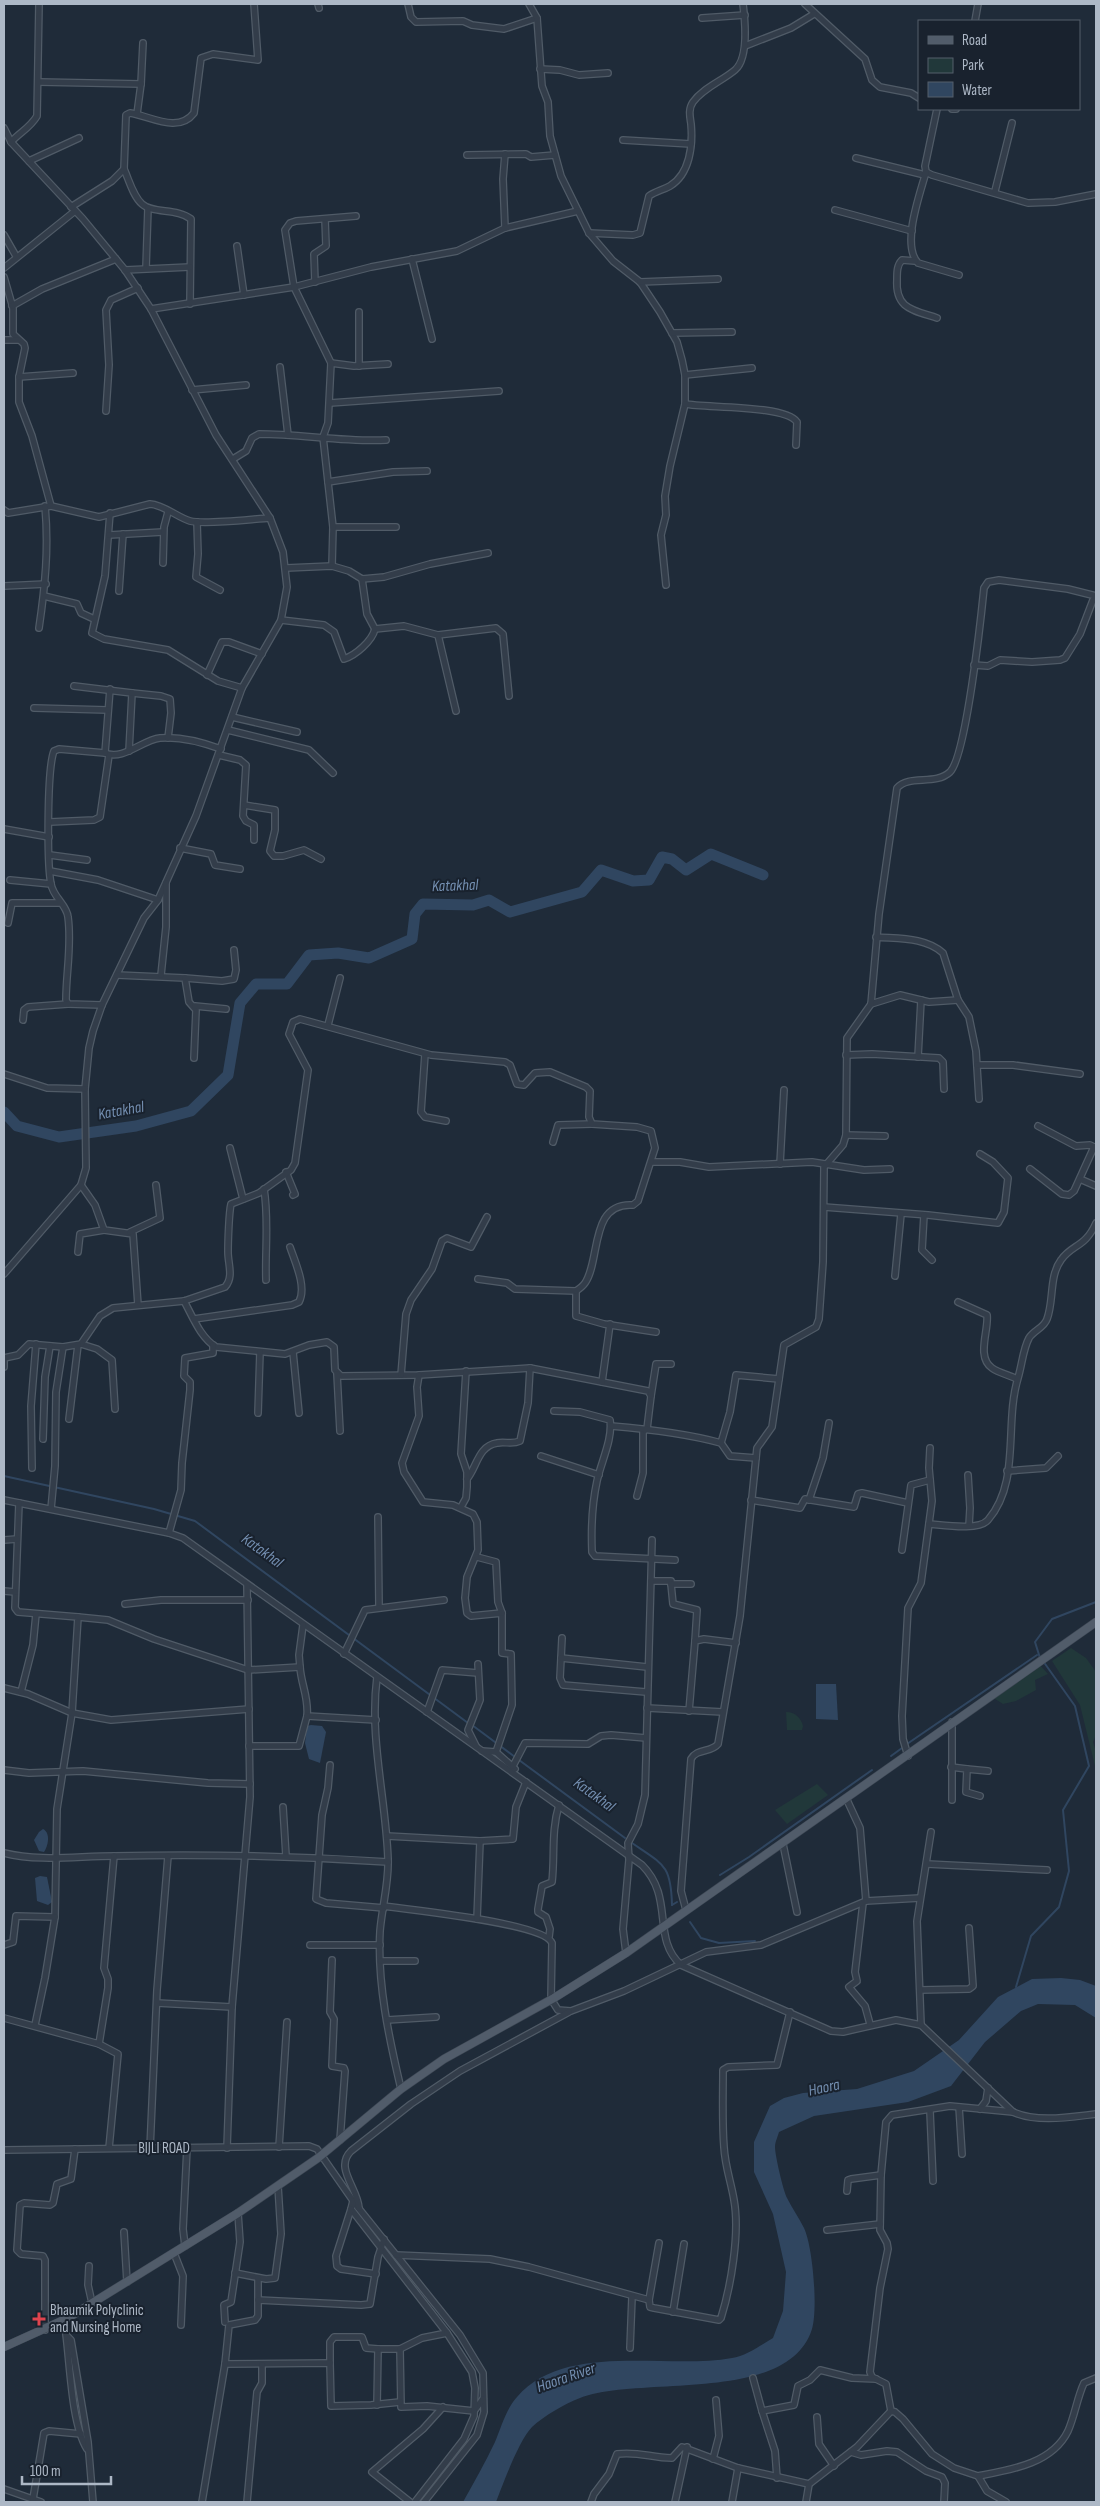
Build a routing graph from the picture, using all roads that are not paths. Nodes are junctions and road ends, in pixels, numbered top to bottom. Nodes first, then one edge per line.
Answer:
1 (39, 4) edge
2 (254, 4) edge
3 (408, 4) edge
4 (530, 4) edge
5 (743, 4) edge
6 (806, 4) edge
7 (978, 4) edge
8 (814, 14) junction
9 (744, 15) junction
10 (537, 18) junction
11 (702, 18) dead end
12 (974, 20) edge
13 (143, 43) dead end
14 (745, 46) junction
15 (540, 69) junction
16 (608, 73) dead end
17 (39, 82) junction
18 (141, 84) junction
19 (918, 97) edge
20 (937, 110) edge
21 (137, 114) junction
22 (1012, 123) dead end
23 (4, 128) edge
24 (80, 138) dead end
25 (623, 140) dead end
26 (11, 142) junction
27 (691, 144) junction
28 (505, 154) junction
29 (467, 155) dead end
30 (555, 155) junction
31 (856, 158) dead end
32 (29, 161) junction
33 (124, 169) junction
34 (926, 174) junction
35 (995, 191) junction
36 (1096, 194) edge
37 (148, 208) junction
38 (73, 209) junction
39 (835, 210) dead end
40 (578, 211) junction
41 (356, 216) dead end
42 (325, 219) junction
43 (505, 228) junction
44 (912, 231) junction
45 (589, 233) junction
46 (4, 235) edge
47 (237, 246) dead end
48 (16, 256) junction
49 (116, 259) junction
50 (412, 259) junction
51 (915, 260) junction
52 (190, 267) junction
53 (4, 268) edge
54 (146, 268) junction
55 (125, 270) junction
56 (959, 276) dead end
57 (4, 277) edge
58 (718, 280) dead end
59 (316, 282) junction
60 (640, 282) junction
61 (294, 287) junction
62 (138, 288) junction
63 (244, 295) junction
64 (190, 304) junction
65 (12, 306) junction
66 (151, 309) junction
67 (359, 312) dead end
68 (937, 318) dead end
69 (732, 332) dead end
70 (672, 333) junction
71 (432, 339) dead end
72 (4, 340) edge
73 (20, 340) junction
74 (331, 363) junction
75 (388, 364) dead end
76 (359, 366) junction
77 (280, 367) dead end
78 (752, 368) dead end
79 (73, 373) dead end
80 (685, 375) junction
81 (19, 377) junction
82 (246, 385) dead end
83 (192, 390) junction
84 (500, 392) dead end
85 (330, 403) junction
86 (685, 404) junction
87 (106, 411) dead end
88 (288, 435) junction
89 (322, 437) junction
90 (386, 440) dead end
91 (796, 445) dead end
92 (233, 459) junction
93 (427, 470) dead end
94 (328, 482) junction
95 (48, 506) junction
96 (4, 510) edge
97 (168, 512) junction
98 (110, 514) junction
99 (270, 518) junction
100 (197, 522) junction
101 (333, 527) junction
102 (396, 527) dead end
103 (163, 532) junction
104 (109, 534) junction
105 (123, 534) junction
106 (488, 553) dead end
107 (163, 563) dead end
108 (332, 566) junction
109 (286, 568) junction
110 (362, 579) junction
111 (46, 584) junction
112 (666, 585) dead end
113 (4, 586) edge
114 (220, 590) dead end
115 (119, 592) dead end
116 (44, 596) junction
117 (1096, 597) edge
118 (94, 619) junction
119 (281, 620) junction
120 (39, 628) dead end
121 (375, 629) junction
122 (438, 634) junction
123 (262, 654) junction
124 (974, 665) junction
125 (207, 675) junction
126 (74, 686) dead end
127 (242, 688) junction
128 (110, 690) junction
129 (132, 693) junction
130 (509, 696) dead end
131 (34, 708) dead end
132 (108, 710) junction
133 (456, 710) dead end
134 (232, 717) junction
135 (228, 730) junction
136 (297, 732) dead end
137 (168, 738) junction
138 (129, 751) junction
139 (220, 752) junction
140 (107, 754) junction
141 (333, 772) dead end
142 (244, 805) junction
143 (50, 822) junction
144 (4, 829) edge
145 (49, 837) junction
146 (254, 840) dead end
147 (180, 848) junction
148 (50, 855) junction
149 (321, 859) dead end
150 (87, 860) dead end
151 (240, 869) dead end
152 (50, 871) junction
153 (10, 880) dead end
154 (166, 881) junction
155 (51, 884) junction
156 (158, 900) junction
157 (59, 903) junction
158 (8, 923) dead end
159 (876, 937) junction
160 (234, 950) dead end
161 (117, 975) junction
162 (161, 975) junction
163 (185, 978) junction
164 (340, 978) dead end
165 (921, 1000) junction
166 (958, 1000) junction
167 (68, 1004) junction
168 (871, 1004) junction
169 (102, 1006) junction
170 (194, 1006) junction
171 (226, 1009) dead end
172 (23, 1020) dead end
173 (328, 1025) junction
174 (426, 1054) junction
175 (846, 1055) junction
176 (918, 1057) junction
177 (194, 1058) dead end
178 (977, 1065) junction
179 (4, 1074) edge
180 (1080, 1074) dead end
181 (85, 1089) junction
182 (944, 1089) dead end
183 (784, 1090) dead end
184 (979, 1099) dead end
185 (446, 1121) dead end
186 (592, 1124) junction
187 (1038, 1126) dead end
188 (846, 1135) junction
189 (885, 1136) dead end
190 (553, 1142) dead end
191 (1095, 1147) edge
192 (230, 1148) dead end
193 (980, 1154) dead end
194 (652, 1162) junction
195 (780, 1164) junction
196 (825, 1165) junction
197 (890, 1169) dead end
198 (1030, 1169) dead end
199 (286, 1172) junction
200 (1080, 1179) junction
201 (156, 1185) dead end
202 (81, 1186) junction
203 (1096, 1186) edge
204 (264, 1189) junction
205 (293, 1195) dead end
206 (244, 1199) junction
207 (824, 1207) junction
208 (901, 1214) junction
209 (924, 1215) junction
210 (487, 1217) dead end
211 (1096, 1223) edge
212 (104, 1230) junction
213 (130, 1232) junction
214 (290, 1247) dead end
215 (78, 1252) dead end
216 (932, 1260) dead end
217 (4, 1274) edge
218 (895, 1276) dead end
219 (478, 1279) dead end
220 (266, 1280) dead end
221 (576, 1291) junction
222 (184, 1301) junction
223 (958, 1302) dead end
224 (138, 1304) junction
225 (194, 1319) junction
226 (610, 1324) junction
227 (656, 1332) dead end
228 (36, 1344) junction
229 (79, 1344) junction
230 (213, 1345) junction
231 (50, 1346) junction
232 (63, 1347) junction
233 (260, 1352) junction
234 (293, 1352) junction
235 (4, 1358) edge
236 (671, 1364) dead end
237 (4, 1368) edge
238 (530, 1368) junction
239 (466, 1371) junction
240 (337, 1374) junction
241 (402, 1375) junction
242 (419, 1375) junction
243 (779, 1379) junction
244 (1017, 1379) junction
245 (602, 1382) junction
246 (651, 1396) junction
247 (115, 1409) dead end
248 (554, 1411) dead end
249 (258, 1413) dead end
250 (299, 1413) dead end
251 (69, 1419) dead end
252 (829, 1422) dead end
253 (610, 1426) junction
254 (646, 1429) junction
255 (340, 1431) dead end
256 (43, 1439) dead end
257 (721, 1442) junction
258 (930, 1448) dead end
259 (541, 1456) dead end
260 (1058, 1456) dead end
261 (756, 1458) junction
262 (32, 1468) dead end
263 (1007, 1471) junction
264 (599, 1475) junction
265 (968, 1475) dead end
266 (468, 1479) junction
267 (930, 1480) junction
268 (637, 1496) dead end
269 (4, 1500) edge
270 (751, 1500) junction
271 (810, 1500) junction
272 (19, 1503) junction
273 (908, 1503) junction
274 (461, 1508) junction
275 (51, 1509) junction
276 (378, 1517) dead end
277 (929, 1524) junction
278 (969, 1526) junction
279 (169, 1533) junction
280 (16, 1539) junction
281 (4, 1540) edge
282 (652, 1540) dead end
283 (902, 1550) dead end
284 (477, 1557) junction
285 (651, 1559) junction
286 (675, 1560) dead end
287 (651, 1581) junction
288 (671, 1584) junction
289 (691, 1584) dead end
290 (247, 1585) junction
291 (4, 1591) edge
292 (14, 1592) junction
293 (248, 1600) junction
294 (444, 1600) dead end
295 (125, 1604) dead end
296 (379, 1606) junction
297 (502, 1613) junction
298 (36, 1614) junction
299 (78, 1617) junction
300 (1096, 1622) edge
301 (303, 1625) junction
302 (562, 1638) dead end
303 (695, 1641) junction
304 (736, 1643) junction
305 (344, 1654) junction
306 (561, 1658) junction
307 (478, 1664) dead end
308 (300, 1667) junction
309 (647, 1667) junction
310 (248, 1670) junction
311 (478, 1672) junction
312 (377, 1678) junction
313 (4, 1688) edge
314 (21, 1692) junction
315 (646, 1692) junction
316 (647, 1708) junction
317 (249, 1709) junction
318 (689, 1711) junction
319 (427, 1712) junction
320 (723, 1712) junction
321 (72, 1713) junction
322 (307, 1716) junction
323 (376, 1720) junction
324 (952, 1722) junction
325 (646, 1738) junction
326 (249, 1746) junction
327 (480, 1750) junction
328 (498, 1752) junction
329 (908, 1756) junction
330 (330, 1765) dead end
331 (513, 1766) junction
332 (952, 1767) junction
333 (967, 1769) junction
334 (4, 1770) edge
335 (988, 1771) dead end
336 (61, 1773) junction
337 (520, 1778) junction
338 (526, 1782) junction
339 (250, 1784) junction
340 (980, 1796) dead end
341 (847, 1800) junction
342 (952, 1800) dead end
343 (559, 1805) junction
344 (284, 1807) dead end
345 (932, 1832) dead end
346 (387, 1836) junction
347 (480, 1841) junction
348 (783, 1844) junction
349 (4, 1853) edge
350 (629, 1855) junction
351 (114, 1856) junction
352 (168, 1856) junction
353 (286, 1856) junction
354 (245, 1857) junction
355 (318, 1857) junction
356 (55, 1858) junction
357 (388, 1862) junction
358 (927, 1864) junction
359 (1048, 1870) dead end
360 (920, 1898) junction
361 (864, 1902) junction
362 (384, 1907) junction
363 (686, 1910) junction
364 (797, 1912) dead end
365 (55, 1917) junction
366 (478, 1919) junction
367 (969, 1928) dead end
368 (663, 1929) junction
369 (549, 1937) junction
370 (4, 1945) edge
371 (310, 1945) dead end
372 (380, 1945) junction
373 (626, 1953) junction
374 (332, 1960) dead end
375 (380, 1961) junction
376 (415, 1961) dead end
377 (681, 1965) junction
378 (920, 1990) junction
379 (551, 1999) junction
380 (157, 2002) junction
381 (232, 2007) junction
382 (571, 2011) junction
383 (790, 2012) junction
384 (436, 2017) dead end
385 (4, 2018) edge
386 (387, 2020) junction
387 (287, 2022) dead end
388 (870, 2024) junction
389 (34, 2025) junction
390 (921, 2025) junction
391 (100, 2044) junction
392 (986, 2086) junction
393 (401, 2089) junction
394 (959, 2107) junction
395 (980, 2109) junction
396 (930, 2111) junction
397 (1013, 2112) junction
398 (1096, 2114) edge
399 (340, 2140) junction
400 (279, 2147) junction
401 (109, 2148) junction
402 (187, 2148) junction
403 (227, 2148) junction
404 (75, 2149) junction
405 (150, 2149) junction
406 (4, 2150) edge
407 (322, 2154) junction
408 (962, 2154) dead end
409 (881, 2175) junction
410 (934, 2181) dead end
411 (278, 2186) junction
412 (847, 2191) dead end
413 (353, 2201) junction
414 (359, 2208) junction
415 (350, 2209) junction
416 (238, 2213) junction
417 (880, 2224) junction
418 (827, 2230) dead end
419 (124, 2232) dead end
420 (384, 2238) junction
421 (659, 2243) dead end
422 (684, 2244) dead end
423 (185, 2246) junction
424 (381, 2247) junction
425 (174, 2253) junction
426 (396, 2255) junction
427 (89, 2266) dead end
428 (235, 2273) junction
429 (376, 2274) junction
430 (258, 2278) junction
431 (127, 2282) junction
432 (632, 2297) junction
433 (258, 2300) junction
434 (649, 2300) junction
435 (92, 2303) junction
436 (673, 2312) junction
437 (64, 2320) junction
438 (225, 2322) dead end
439 (180, 2325) dead end
440 (45, 2330) junction
441 (447, 2333) junction
442 (67, 2336) junction
443 (4, 2347) edge
444 (400, 2348) junction
445 (630, 2348) dead end
446 (378, 2349) junction
447 (330, 2363) junction
448 (225, 2364) junction
449 (262, 2365) junction
450 (753, 2378) dead end
451 (1096, 2378) edge
452 (876, 2379) junction
453 (485, 2395) junction
454 (716, 2400) dead end
455 (400, 2402) junction
456 (377, 2405) junction
457 (443, 2408) junction
458 (474, 2411) junction
459 (762, 2411) junction
460 (891, 2411) junction
461 (817, 2417) dead end
462 (81, 2434) junction
463 (687, 2447) junction
464 (88, 2449) junction
465 (850, 2452) junction
466 (713, 2459) junction
467 (834, 2466) junction
468 (738, 2468) junction
469 (978, 2476) junction
470 (777, 2478) junction
471 (809, 2484) junction
472 (4, 2489) edge
473 (33, 2499) junction
474 (41, 2502) edge
475 (93, 2502) edge
476 (202, 2502) edge
477 (246, 2502) edge
478 (410, 2502) edge
479 (415, 2502) edge
480 (424, 2502) edge
481 (591, 2502) edge
482 (675, 2502) edge
483 (732, 2502) edge
484 (806, 2502) edge
485 (944, 2502) edge
486 (1006, 2502) edge

1 - 17 street
2 - 21 street
3 - 10 street
4 - 10 street
5 - 9 street
6 - 8 street
7 - 12 street
8 - 14 street
8 - 19 street
9 - 11 street
9 - 14 street
10 - 15 street
13 - 18 street
14 - 27 street
15 - 16 street
15 - 30 street
17 - 18 street
17 - 26 street
18 - 21 street
20 - 34 street
21 - 33 street
22 - 35 street
23 - 26 street
24 - 32 street
25 - 27 street
26 - 32 street
27 - 45 street
28 - 29 street
28 - 30 street
28 - 43 street
30 - 40 street
31 - 34 street
32 - 38 street
33 - 37 street
33 - 38 street
34 - 35 street
34 - 44 street
35 - 36 street
37 - 52 street
37 - 54 street
38 - 48 street
38 - 49 street
39 - 44 street
40 - 43 street
40 - 45 street
41 - 42 street
42 - 59 street
42 - 61 street
43 - 50 street
44 - 51 street
45 - 60 street
46 - 48 street
47 - 63 street
48 - 53 street
49 - 55 street
49 - 65 street
50 - 59 street
50 - 71 street
51 - 56 street
51 - 68 street
52 - 54 street
52 - 64 street
54 - 55 street
55 - 62 street
57 - 65 street
58 - 60 street
59 - 61 street
60 - 70 street
61 - 63 street
61 - 74 street
62 - 66 street
62 - 87 street
63 - 64 street
64 - 66 street
65 - 73 street
66 - 83 street
67 - 76 street
69 - 70 street
70 - 80 street
72 - 73 street
73 - 81 street
74 - 76 street
74 - 85 street
75 - 76 street
77 - 88 street
78 - 80 street
79 - 81 street
80 - 86 street
81 - 95 street
82 - 83 street
83 - 92 street
84 - 85 street
85 - 89 street
86 - 91 street
86 - 112 street
88 - 89 street
88 - 92 street
89 - 90 street
89 - 94 street
92 - 99 street
93 - 94 street
94 - 101 street
95 - 96 street
95 - 98 street
95 - 111 street
97 - 98 street
97 - 100 street
97 - 103 street
98 - 104 street
99 - 100 street
99 - 109 street
100 - 114 street
101 - 102 street
101 - 108 street
103 - 105 street
103 - 107 street
104 - 105 street
104 - 118 street
105 - 115 street
106 - 110 street
108 - 109 street
108 - 110 street
109 - 119 street
110 - 121 street
111 - 113 street
111 - 116 street
116 - 118 street
116 - 120 street
117 - 124 street
117 - 124 street
118 - 125 street
119 - 121 street
119 - 123 street
121 - 122 street
122 - 130 street
122 - 133 street
123 - 125 street
123 - 127 street
124 - 159 street
125 - 127 street
126 - 128 street
127 - 134 street
128 - 129 street
128 - 132 street
129 - 137 street
129 - 138 street
131 - 132 street
132 - 140 street
134 - 135 street
134 - 136 street
135 - 139 street
135 - 141 street
137 - 138 street
137 - 139 street
138 - 140 street
139 - 142 street
139 - 147 street
140 - 143 street
140 - 143 street
142 - 146 street
142 - 149 street
143 - 145 street
144 - 145 street
145 - 148 street
147 - 151 street
147 - 154 street
148 - 150 street
148 - 152 street
152 - 155 street
152 - 156 street
153 - 155 street
154 - 156 street
154 - 162 street
155 - 157 street
156 - 161 street
157 - 158 street
157 - 167 street
159 - 166 street
159 - 168 street
160 - 163 street
161 - 162 street
161 - 169 street
162 - 163 street
163 - 170 street
164 - 173 street
165 - 166 street
165 - 168 street
165 - 176 street
166 - 178 street
167 - 169 street
167 - 172 street
168 - 175 street
169 - 181 street
170 - 171 street
170 - 177 street
173 - 174 street
173 - 199 street
174 - 185 street
174 - 186 street
175 - 176 street
175 - 188 street
176 - 182 street
178 - 180 street
178 - 184 street
179 - 181 street
181 - 202 street
183 - 195 street
186 - 190 street
186 - 194 street
187 - 191 street
188 - 189 street
188 - 196 street
191 - 200 street
192 - 206 street
193 - 209 street
194 - 195 street
194 - 221 street
195 - 196 street
196 - 197 street
196 - 207 street
198 - 200 street
199 - 204 street
199 - 205 street
200 - 203 street
201 - 213 street
202 - 212 street
202 - 217 street
204 - 206 street
204 - 220 street
206 - 222 street
207 - 208 street
207 - 243 street
208 - 209 street
208 - 218 street
209 - 216 street
210 - 241 street
211 - 244 street
212 - 213 street
212 - 215 street
213 - 224 street
214 - 225 street
219 - 221 street
221 - 226 street
222 - 224 street
222 - 225 street
223 - 244 street
224 - 229 street
225 - 230 street
226 - 227 street
226 - 245 street
228 - 231 street
228 - 235 street
228 - 262 street
229 - 232 street
229 - 247 street
229 - 251 street
230 - 233 street
230 - 279 street
231 - 232 street
231 - 256 street
232 - 275 street
233 - 234 street
233 - 249 street
234 - 240 street
234 - 250 street
235 - 237 street
236 - 246 street
238 - 239 street
238 - 245 street
238 - 266 street
239 - 242 street
239 - 266 street
240 - 241 street
240 - 255 street
241 - 242 street
242 - 274 street
243 - 257 street
243 - 261 street
244 - 263 street
245 - 246 street
246 - 254 street
248 - 253 street
252 - 271 street
253 - 254 street
253 - 264 street
254 - 257 street
254 - 268 street
257 - 261 street
258 - 267 street
259 - 264 street
260 - 263 street
261 - 270 street
263 - 278 street
264 - 285 street
265 - 278 street
266 - 274 street
267 - 273 street
267 - 277 street
269 - 272 street
270 - 271 street
270 - 304 street
271 - 273 street
272 - 275 street
272 - 280 street
273 - 283 street
274 - 284 street
275 - 279 street
276 - 296 street
277 - 278 street
277 - 329 street
279 - 290 street
280 - 281 street
280 - 292 street
282 - 285 street
284 - 297 street
284 - 297 street
285 - 286 street
285 - 287 street
287 - 288 street
287 - 309 street
288 - 289 street
288 - 303 street
290 - 293 street
290 - 301 street
291 - 292 street
292 - 298 street
293 - 295 street
293 - 310 street
294 - 296 street
296 - 305 street
297 - 328 street
298 - 299 street
298 - 314 street
299 - 310 street
299 - 321 street
300 - 324 main road
301 - 305 street
301 - 308 street
302 - 306 street
303 - 304 street
303 - 318 street
304 - 320 street
305 - 312 street
306 - 309 street
306 - 315 street
307 - 311 street
308 - 310 street
308 - 322 street
309 - 315 street
310 - 317 street
311 - 319 street
311 - 327 street
312 - 319 street
312 - 323 street
313 - 314 street
314 - 321 street
315 - 316 street
316 - 318 street
316 - 325 street
317 - 321 street
317 - 326 street
318 - 320 street
319 - 327 street
320 - 363 street
321 - 336 street
322 - 323 street
322 - 326 street
323 - 346 street
324 - 329 main road
324 - 332 street
325 - 331 street
325 - 350 street
326 - 339 street
327 - 328 street
328 - 331 street
328 - 337 street
329 - 341 main road
330 - 355 street
331 - 337 street
332 - 333 street
332 - 342 street
333 - 335 street
333 - 340 street
334 - 336 street
336 - 339 street
336 - 356 street
337 - 338 street
338 - 343 street
338 - 347 street
339 - 354 street
341 - 348 main road
341 - 361 street
343 - 350 street
343 - 369 street
344 - 353 street
345 - 358 street
346 - 347 street
346 - 357 street
347 - 366 street
348 - 363 main road
348 - 364 street
349 - 356 street
350 - 368 street
350 - 373 street
351 - 352 street
351 - 356 street
351 - 391 street
352 - 354 street
352 - 380 street
353 - 354 street
353 - 355 street
354 - 381 street
355 - 357 street
355 - 362 street
356 - 365 street
357 - 362 street
358 - 359 street
358 - 360 street
360 - 361 street
360 - 378 street
361 - 377 street
361 - 388 street
362 - 366 street
362 - 372 street
363 - 368 main road
365 - 370 street
365 - 389 street
366 - 369 street
367 - 378 street
368 - 373 main road
368 - 377 street
369 - 379 street
371 - 372 street
372 - 375 street
373 - 379 main road
374 - 399 street
375 - 376 street
375 - 386 street
377 - 382 street
377 - 383 street
378 - 390 street
379 - 382 street
379 - 393 main road
380 - 381 street
380 - 405 street
381 - 403 street
382 - 414 street
383 - 388 street
383 - 436 street
384 - 386 street
385 - 389 street
386 - 393 street
387 - 400 street
388 - 390 street
389 - 391 street
390 - 392 street
391 - 401 street
392 - 395 street
392 - 397 street
393 - 399 main road
394 - 395 street
394 - 396 street
394 - 408 street
395 - 397 street
396 - 409 street
396 - 410 street
397 - 398 street
399 - 407 main road
400 - 403 street, BIJLI ROAD
400 - 407 street, BIJLI ROAD
401 - 404 street, BIJLI ROAD
401 - 405 street, BIJLI ROAD
402 - 403 street, BIJLI ROAD
402 - 405 street, BIJLI ROAD
402 - 423 street
404 - 406 street, BIJLI ROAD
404 - 440 street
407 - 411 main road
407 - 413 street
409 - 412 street
409 - 417 street
411 - 416 main road
411 - 430 street
413 - 414 street
413 - 415 street
414 - 420 street
415 - 424 street
415 - 429 street
416 - 423 main road
416 - 428 street
417 - 418 street
417 - 452 street
419 - 431 street
420 - 424 street
420 - 426 street
421 - 434 street
422 - 436 street
423 - 425 main road
424 - 429 street
424 - 441 street
425 - 431 main road
425 - 439 street
426 - 432 street
426 - 453 street
427 - 435 street
428 - 430 street
428 - 438 street
429 - 433 street
430 - 433 street
431 - 435 main road
432 - 434 street
432 - 445 street
433 - 448 street
434 - 436 street
435 - 437 main road
437 - 440 main road
437 - 442 street
440 - 443 main road
441 - 444 street
441 - 458 street
442 - 462 street
442 - 464 street
444 - 446 street
444 - 455 street
446 - 447 street
446 - 456 street
447 - 449 street
447 - 456 street
448 - 449 street
448 - 476 street
449 - 477 street
450 - 459 street
451 - 469 street
452 - 459 street
452 - 460 street
453 - 458 street
453 - 480 street
454 - 466 street
455 - 456 street
455 - 457 street
457 - 458 street
457 - 478 street
458 - 479 street
459 - 470 street
460 - 465 street
460 - 469 street
461 - 467 street
462 - 464 street
462 - 473 street
463 - 466 street
463 - 481 street
463 - 482 street
464 - 475 street
465 - 467 street
465 - 485 street
466 - 468 street
467 - 471 street
468 - 470 street
468 - 483 street
469 - 486 street
470 - 471 street
471 - 484 street
472 - 473 street
473 - 474 street

